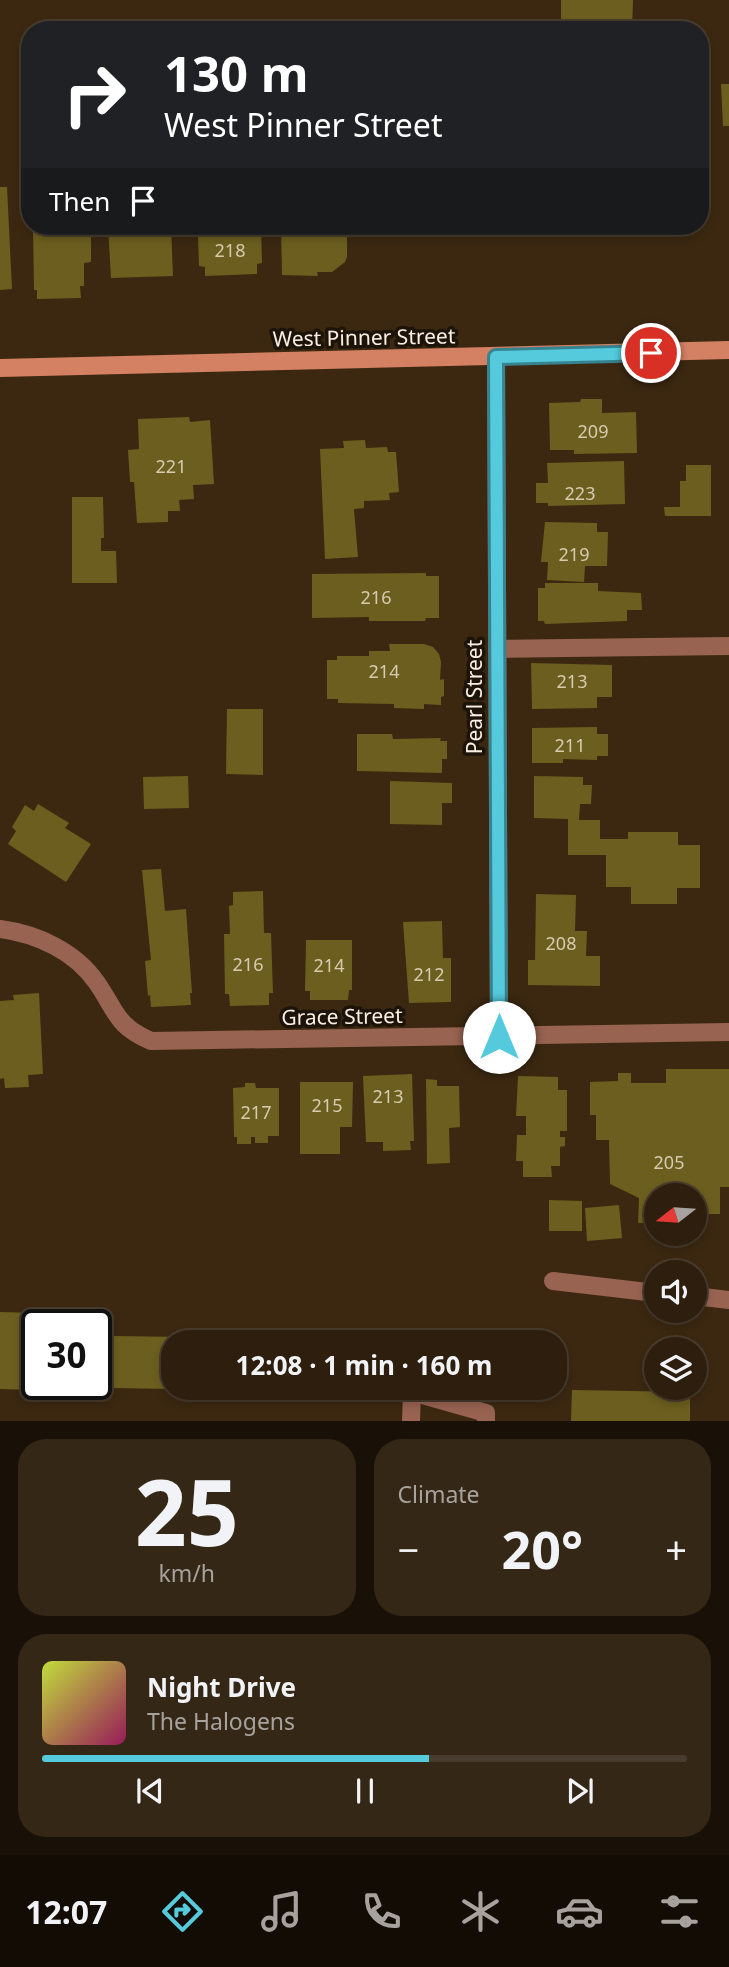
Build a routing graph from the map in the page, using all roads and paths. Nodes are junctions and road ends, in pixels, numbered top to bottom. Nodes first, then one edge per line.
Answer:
1 (729, 350) edge
2 (496, 357) junction
3 (0, 368) edge
4 (729, 646) edge
5 (497, 649) junction
6 (0, 929) edge
7 (729, 1032) edge
8 (499, 1037) junction
9 (552, 1281) dead end
10 (644, 1292) edge
11 (707, 1297) edge
12 (729, 1300) edge
13 (411, 1421) edge
14 (486, 1421) edge

1 - 2 main road, West Pinner Street
2 - 3 main road, West Pinner Street
2 - 5 street, Pearl Street
4 - 5 street
5 - 8 street, Pearl Street
6 - 8 street, Grace Street
7 - 8 street, Grace Street
9 - 10 street
11 - 12 street
13 - 14 street

